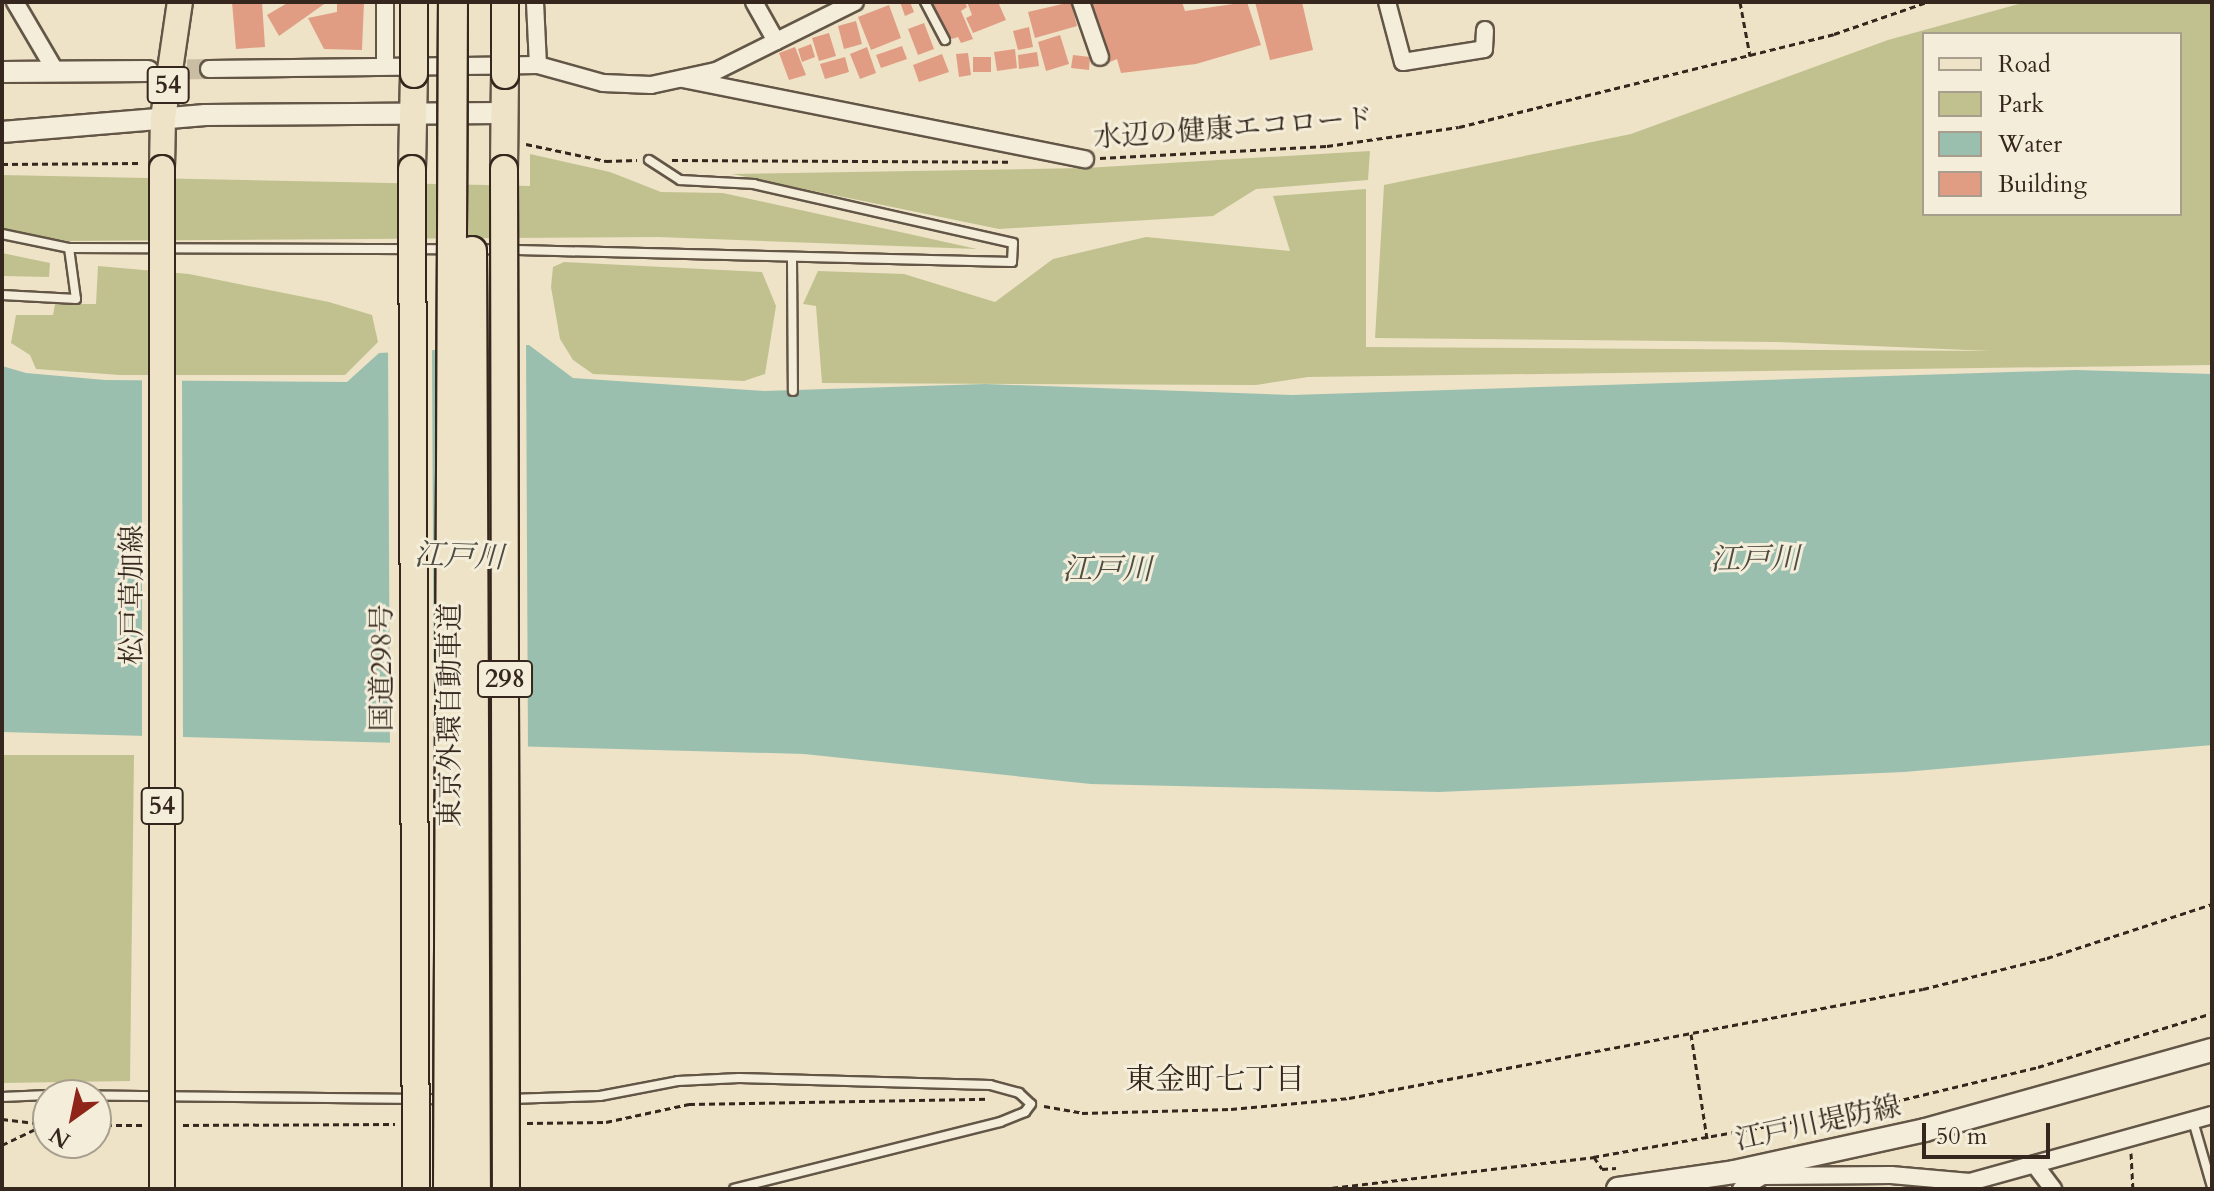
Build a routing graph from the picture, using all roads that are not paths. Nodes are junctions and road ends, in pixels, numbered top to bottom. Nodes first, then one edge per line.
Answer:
1 (15, 2) edge
2 (180, 2) edge
3 (385, 2) edge
4 (414, 2) edge
5 (453, 2) edge
6 (472, 2) edge
7 (505, 2) edge
8 (535, 2) edge
9 (754, 2) edge
10 (855, 2) edge
11 (925, 2) edge
12 (1081, 2) edge
13 (1387, 2) edge
14 (1485, 30) dead end
15 (945, 40) dead end
16 (776, 41) junction
17 (1100, 57) dead end
18 (538, 65) junction
19 (385, 66) junction
20 (209, 69) tunnel mouth
21 (148, 71) tunnel mouth
22 (2, 72) edge
23 (56, 72) junction
24 (681, 79) junction
25 (505, 113) junction
26 (413, 114) junction
27 (163, 118) junction
28 (2, 132) edge
29 (1085, 159) road end
30 (649, 160) road end
31 (2, 234) edge
32 (69, 248) junction
33 (792, 259) junction
34 (2, 295) edge
35 (793, 391) dead end
36 (2212, 1050) edge
37 (32, 1096) edge
38 (112, 1096) edge
39 (2, 1097) edge
40 (484, 1099) dead end
41 (499, 1099) dead end
42 (2212, 1115) edge
43 (2193, 1121) junction
44 (2035, 1165) junction
45 (1733, 1183) edge
46 (1967, 1185) edge
47 (2212, 1187) edge
48 (162, 1189) edge
49 (416, 1189) edge
50 (448, 1189) edge
51 (476, 1189) edge
52 (506, 1189) edge
53 (734, 1189) edge
54 (1618, 1189) edge
55 (1705, 1189) edge
56 (2053, 1189) edge

1 - 23 street
2 - 27 main road, 松戸草加線 / 54
3 - 19 street
4 - 26 highway, 国道298号, bridge
5 - 50 highway, 東京外環自動車道, bridge
6 - 51 highway, 東京外環自動車道, bridge
7 - 25 highway, 298, bridge
8 - 18 street
9 - 16 street
10 - 16 street
11 - 15 lane
12 - 17 street
13 - 14 street
16 - 24 street
18 - 19 street
18 - 24 street
19 - 20 street
21 - 23 street
22 - 23 street
24 - 29 street
25 - 26 street
25 - 52 highway, 298, bridge
26 - 27 street
26 - 49 highway, 国道298号, bridge
27 - 28 street
27 - 48 main road, 松戸草加線 / 54, bridge
30 - 33 lane
31 - 32 lane
32 - 33 lane
32 - 34 lane
33 - 35 lane
36 - 45 main road, 江戸川堤防線
37 - 39 lane
38 - 40 lane
41 - 53 lane
42 - 43 street
43 - 44 street
43 - 47 lane
44 - 46 street
44 - 56 street
45 - 46 street
45 - 54 main road, 江戸川堤防線
45 - 55 street

